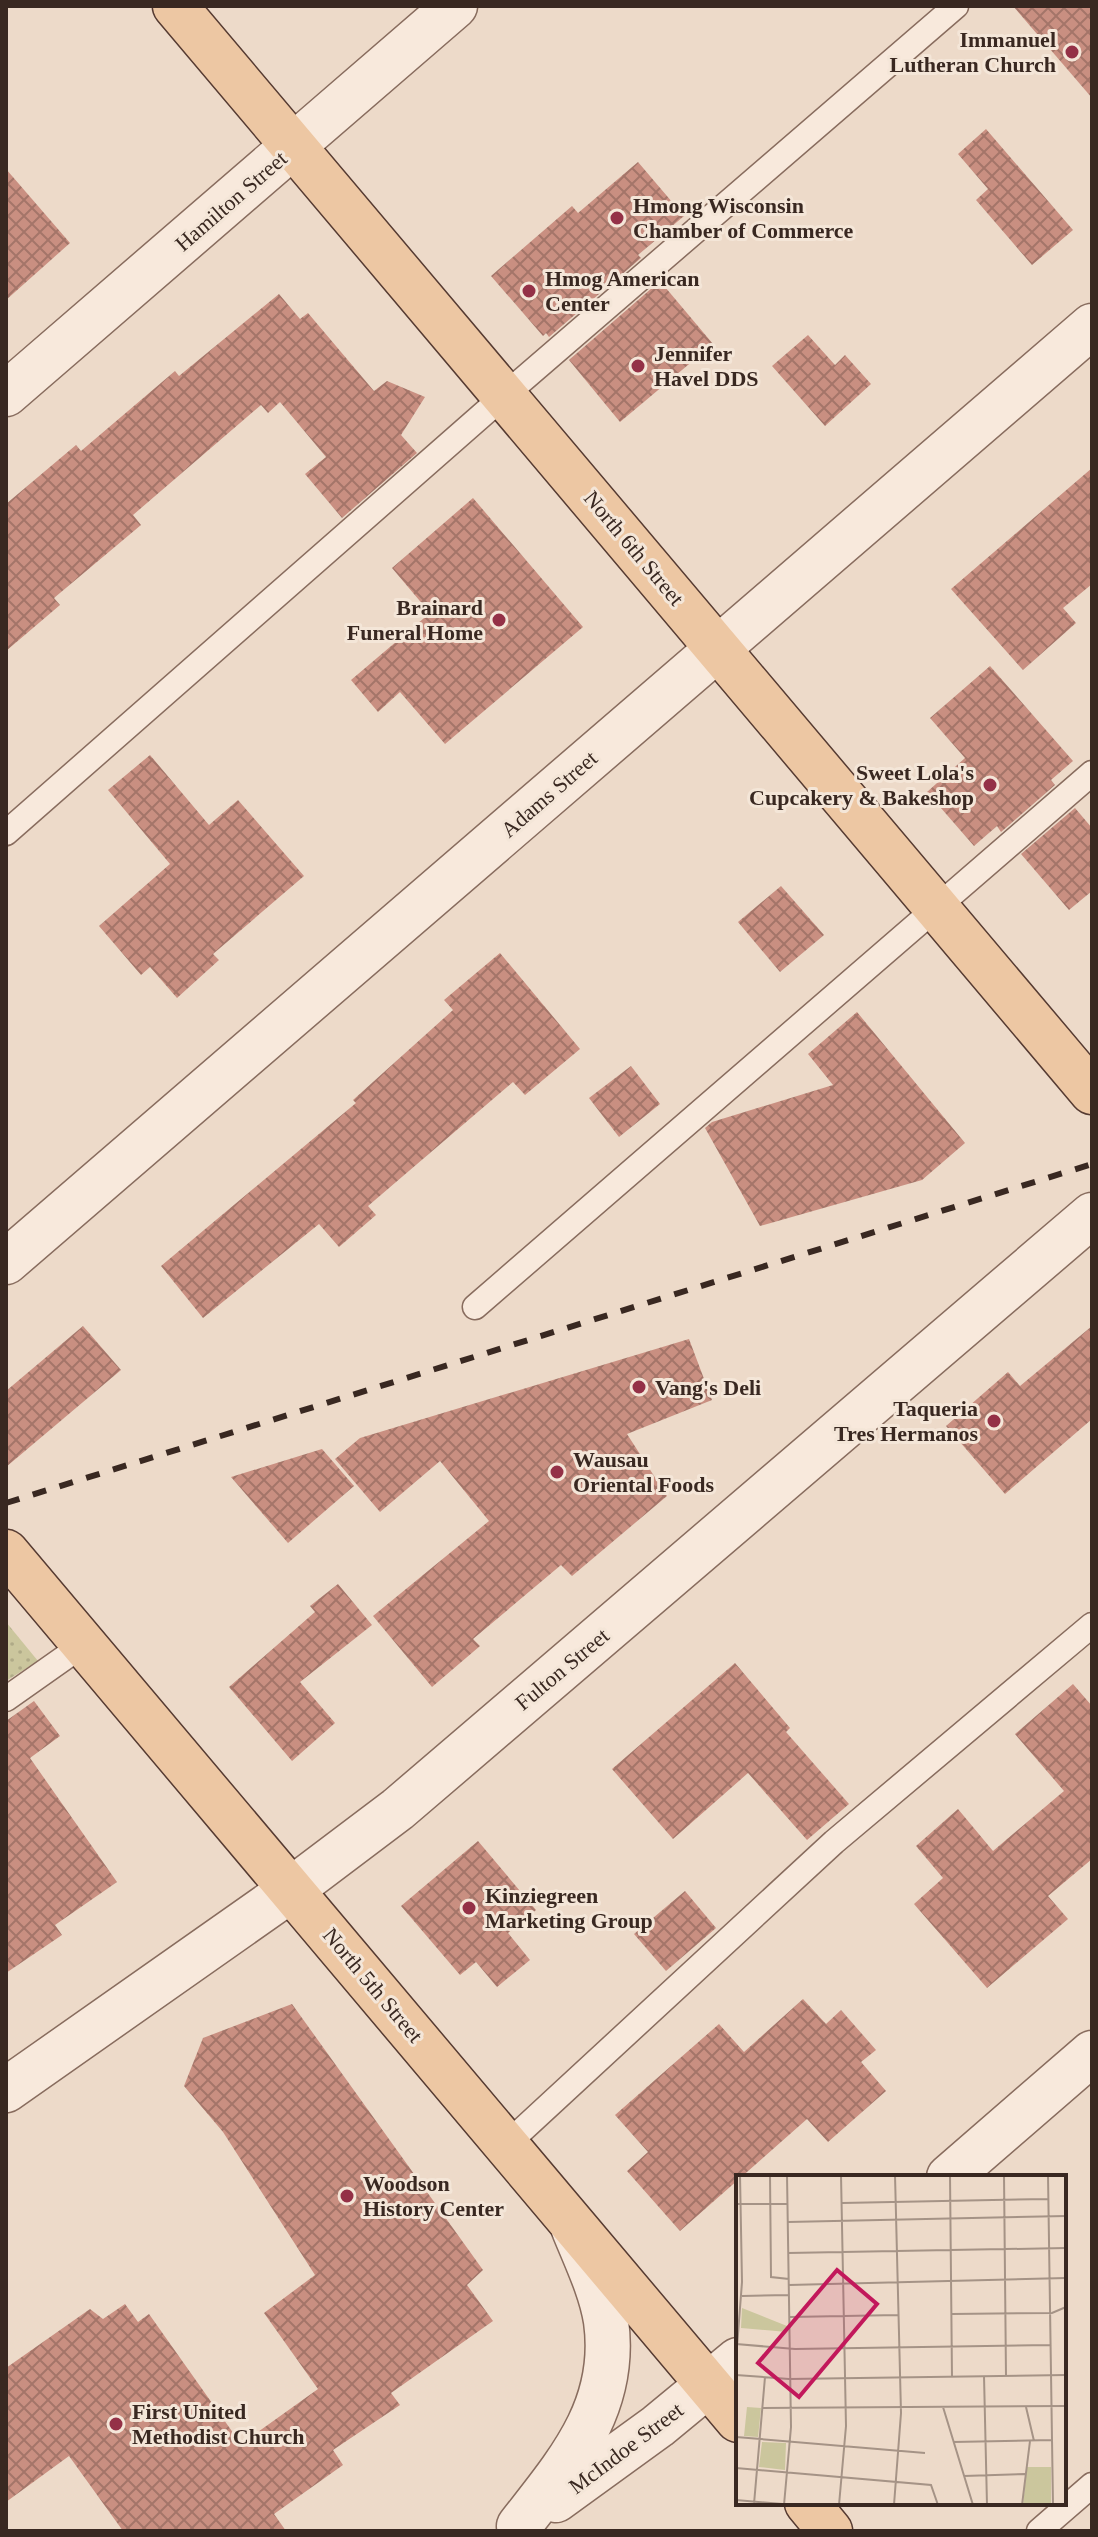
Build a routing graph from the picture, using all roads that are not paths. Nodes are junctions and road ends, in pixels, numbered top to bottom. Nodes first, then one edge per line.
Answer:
1 (175, 6) edge
2 (455, 6) edge
3 (956, 6) edge
4 (294, 146) junction
5 (1092, 326) edge
6 (6, 394) edge
7 (505, 395) junction
8 (718, 648) junction
9 (1092, 773) edge
10 (6, 833) edge
11 (937, 908) junction
12 (1092, 1092) edge
13 (1092, 1215) edge
14 (6, 1262) edge
15 (475, 1307) dead end
16 (6, 1552) edge
17 (1092, 1625) edge
18 (84, 1644) junction
19 (6, 1699) edge
20 (292, 1889) junction
21 (1092, 2053) edge
22 (6, 2090) edge
23 (507, 2144) junction
24 (951, 2175) edge
25 (570, 2219) junction
26 (724, 2372) edge
27 (736, 2413) edge
28 (1092, 2485) edge
29 (809, 2505) edge
30 (515, 2528) edge
31 (830, 2531) edge
32 (1039, 2531) edge

1 - 4 main road, North 6th Street
2 - 4 street, Hamilton Street
3 - 7 lane
4 - 6 street, Hamilton Street
4 - 7 main road, North 6th Street
5 - 8 street, Adams Street
7 - 8 main road, North 6th Street
7 - 10 lane
8 - 11 main road, North 6th Street
8 - 14 street, Adams Street
9 - 11 lane
11 - 12 main road, North 6th Street
11 - 15 lane
13 - 20 street, Fulton Street
16 - 18 main road, North 5th Street
17 - 23 lane
18 - 19 lane
18 - 20 main road, North 5th Street
20 - 22 street, Fulton Street
20 - 23 main road, North 5th Street
21 - 24 street
23 - 25 main road, North 5th Street
25 - 26 main road, North 5th Street
25 - 30 street
26 - 27 main road, North 5th Street
26 - 30 street, McIndoe Street
28 - 32 lane
29 - 31 main road

